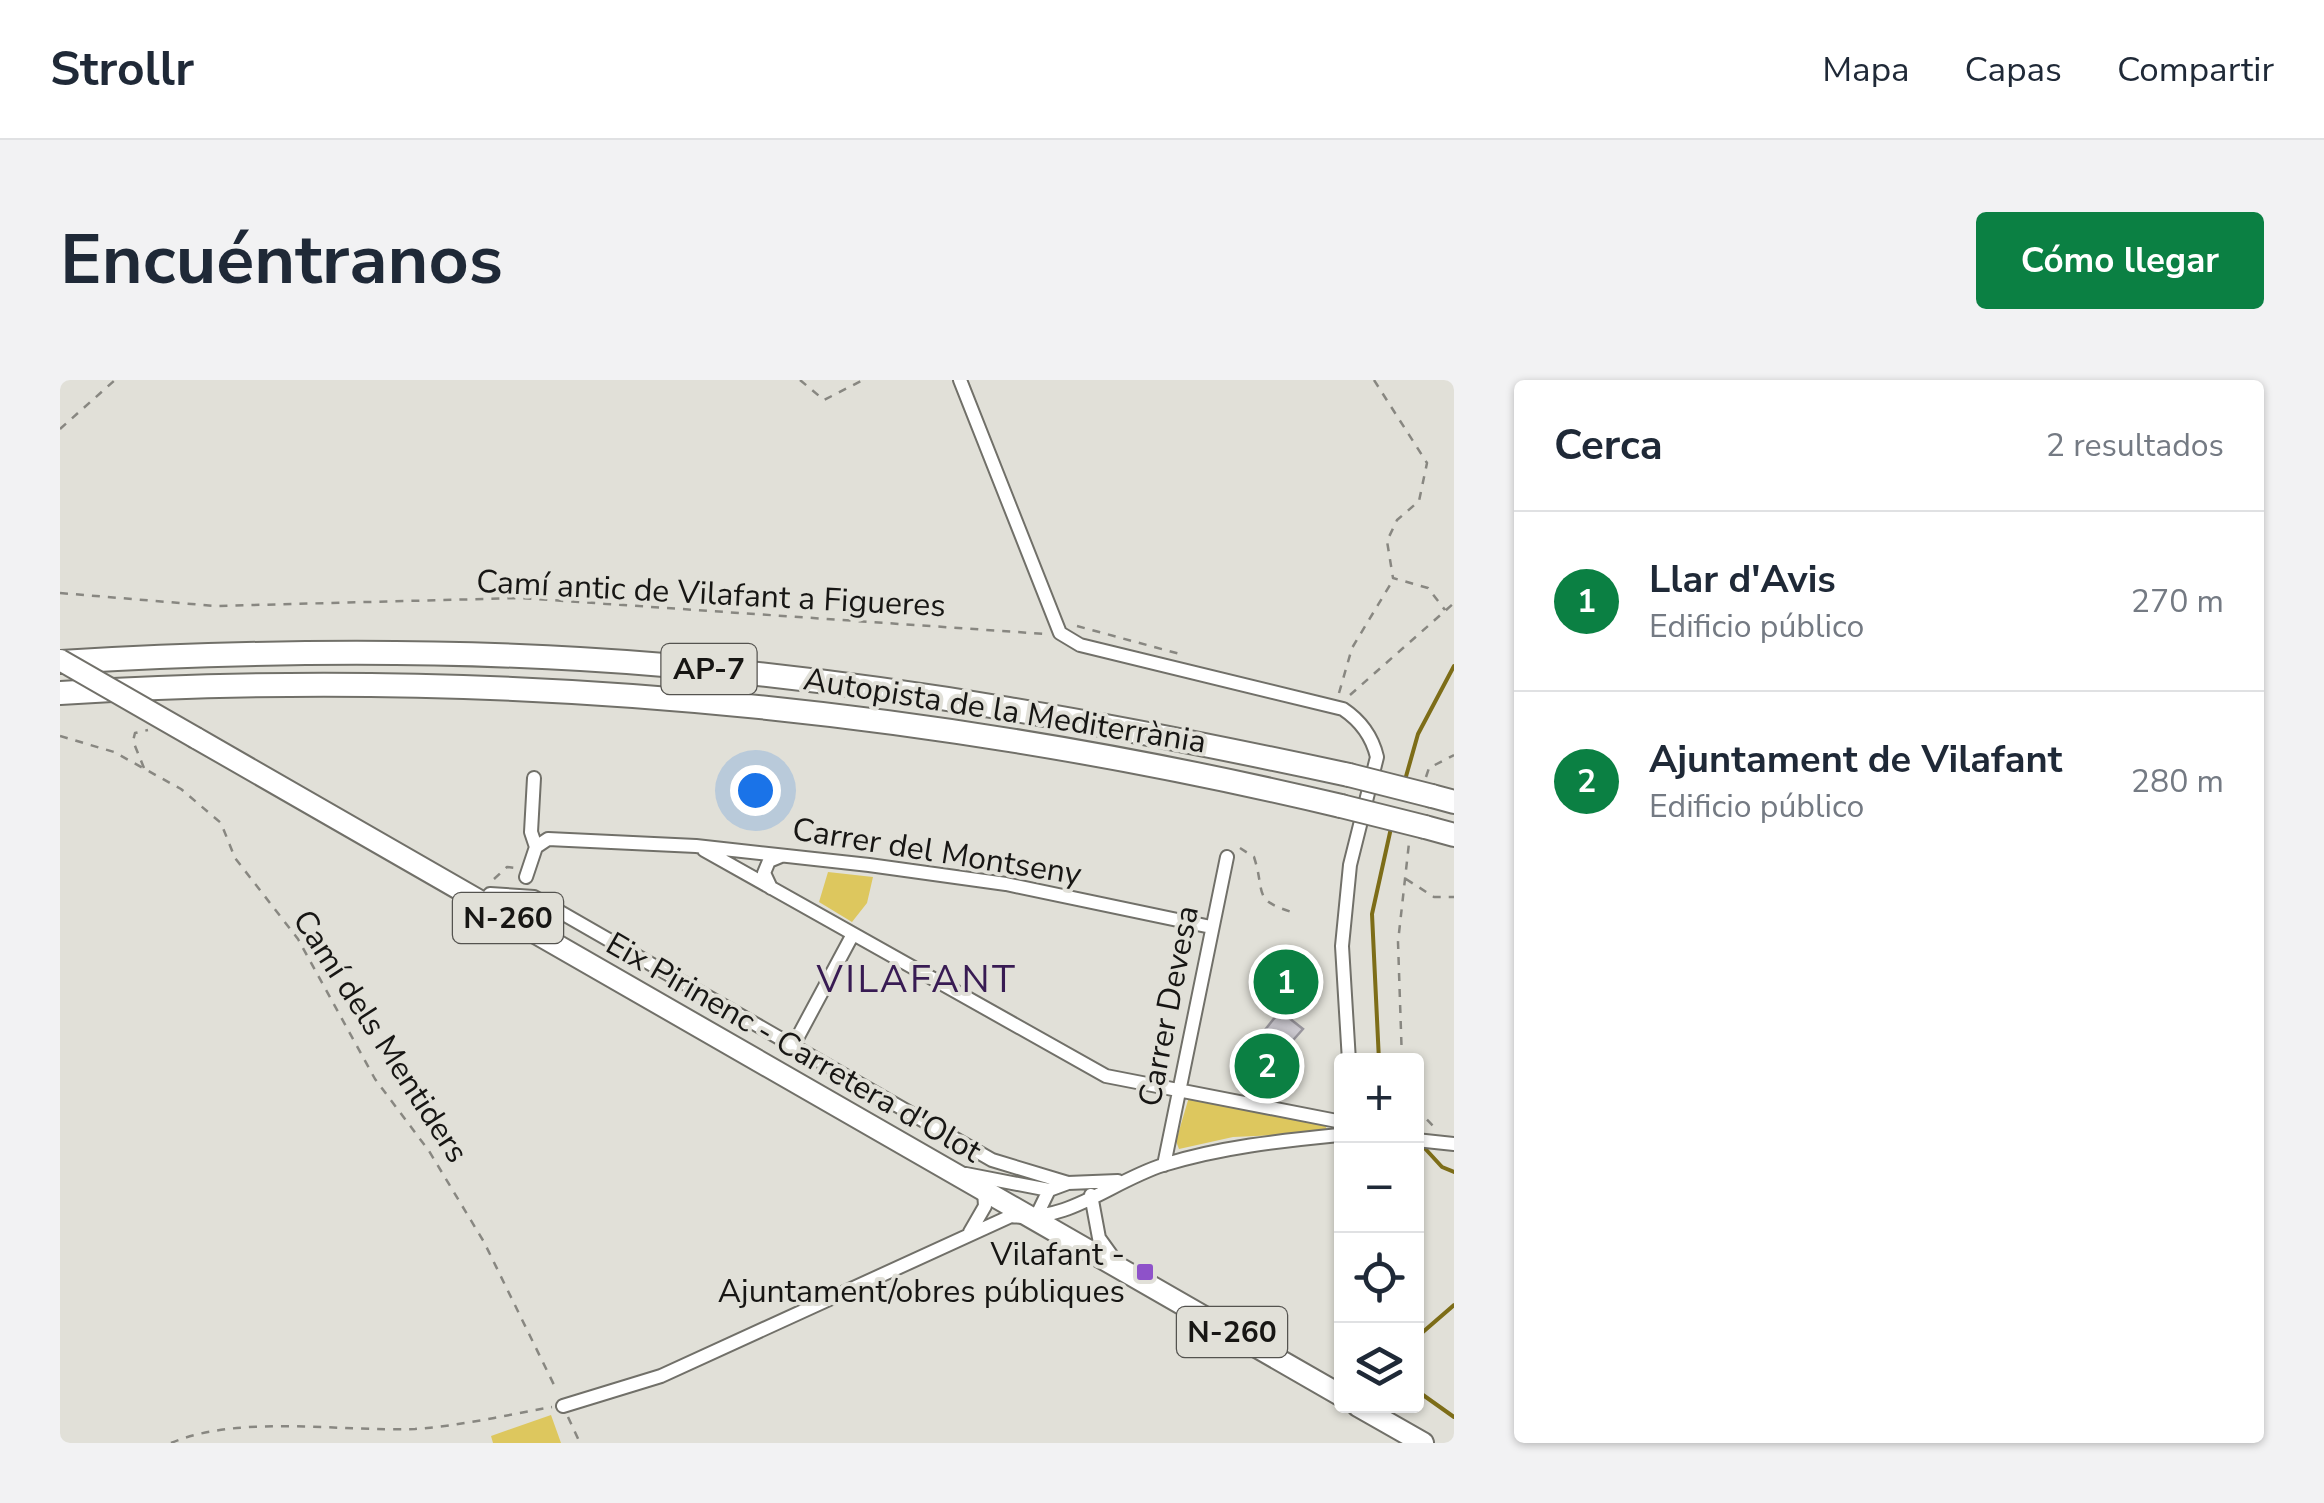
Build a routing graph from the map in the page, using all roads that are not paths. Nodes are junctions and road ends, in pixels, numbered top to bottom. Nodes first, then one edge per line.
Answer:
1 (960, 380) edge
2 (60, 661) edge
3 (60, 694) edge
4 (534, 778) dead end
5 (1437, 793) edge
6 (1454, 835) edge
7 (696, 846) junction
8 (536, 847) junction
9 (784, 856) junction
10 (1227, 857) road end
11 (526, 876) junction
12 (770, 888) junction
13 (505, 893) junction
14 (534, 897) junction
15 (483, 904) junction
16 (1210, 928) junction
17 (854, 934) junction
18 (792, 1046) junction
19 (1349, 1053) edge
20 (1180, 1090) junction
21 (1334, 1126) edge
22 (1334, 1128) edge
23 (1424, 1140) edge
24 (1450, 1142) edge
25 (1164, 1165) junction
26 (950, 1170) junction
27 (1120, 1181) junction
28 (1068, 1183) junction
29 (1084, 1184) junction
30 (1012, 1185) junction
31 (1049, 1190) junction
32 (988, 1198) junction
33 (1092, 1198) junction
34 (1035, 1219) junction
35 (970, 1232) junction
36 (1122, 1269) junction
37 (1334, 1391) edge
38 (564, 1406) road end
39 (1370, 1413) edge
40 (1423, 1443) edge

1 - 19 street
2 - 5 highway, Autopista de la Mediterrània / AP-7, bridge
2 - 15 main road, Eix Pirinenc - Carretera d'Olot / N-260, bridge
3 - 6 highway, Autopista de la Mediterrània / AP-7, bridge
4 - 8 street
7 - 8 street, Carrer del Montseny
7 - 9 street, Carrer del Montseny
7 - 12 street
8 - 11 street
9 - 12 street
9 - 16 street, Carrer del Montseny
10 - 16 street, Carrer Devesa
11 - 13 street
11 - 14 street
12 - 17 street
13 - 14 street
13 - 15 street
14 - 18 street
15 - 26 main road, Eix Pirinenc - Carretera d'Olot / N-260
16 - 20 street, Carrer Devesa
17 - 18 street
17 - 20 street
18 - 28 street
20 - 21 street
20 - 25 street, Carrer Devesa
22 - 25 street
23 - 24 street
25 - 27 street
26 - 30 street
26 - 32 main road, Eix Pirinenc - Carretera d'Olot / N-260
27 - 29 street
27 - 33 street
28 - 29 street
28 - 31 street
29 - 33 street
30 - 31 street
30 - 32 street
31 - 34 street
32 - 34 main road, Eix Pirinenc - Carretera d'Olot / N-260
32 - 35 street
33 - 34 street
33 - 36 street
34 - 35 street
34 - 36 main road, Eix Pirinenc - Carretera d'Olot / N-260
35 - 38 street
36 - 37 main road, Eix Pirinenc - Carretera d'Olot / N-260
39 - 40 main road

